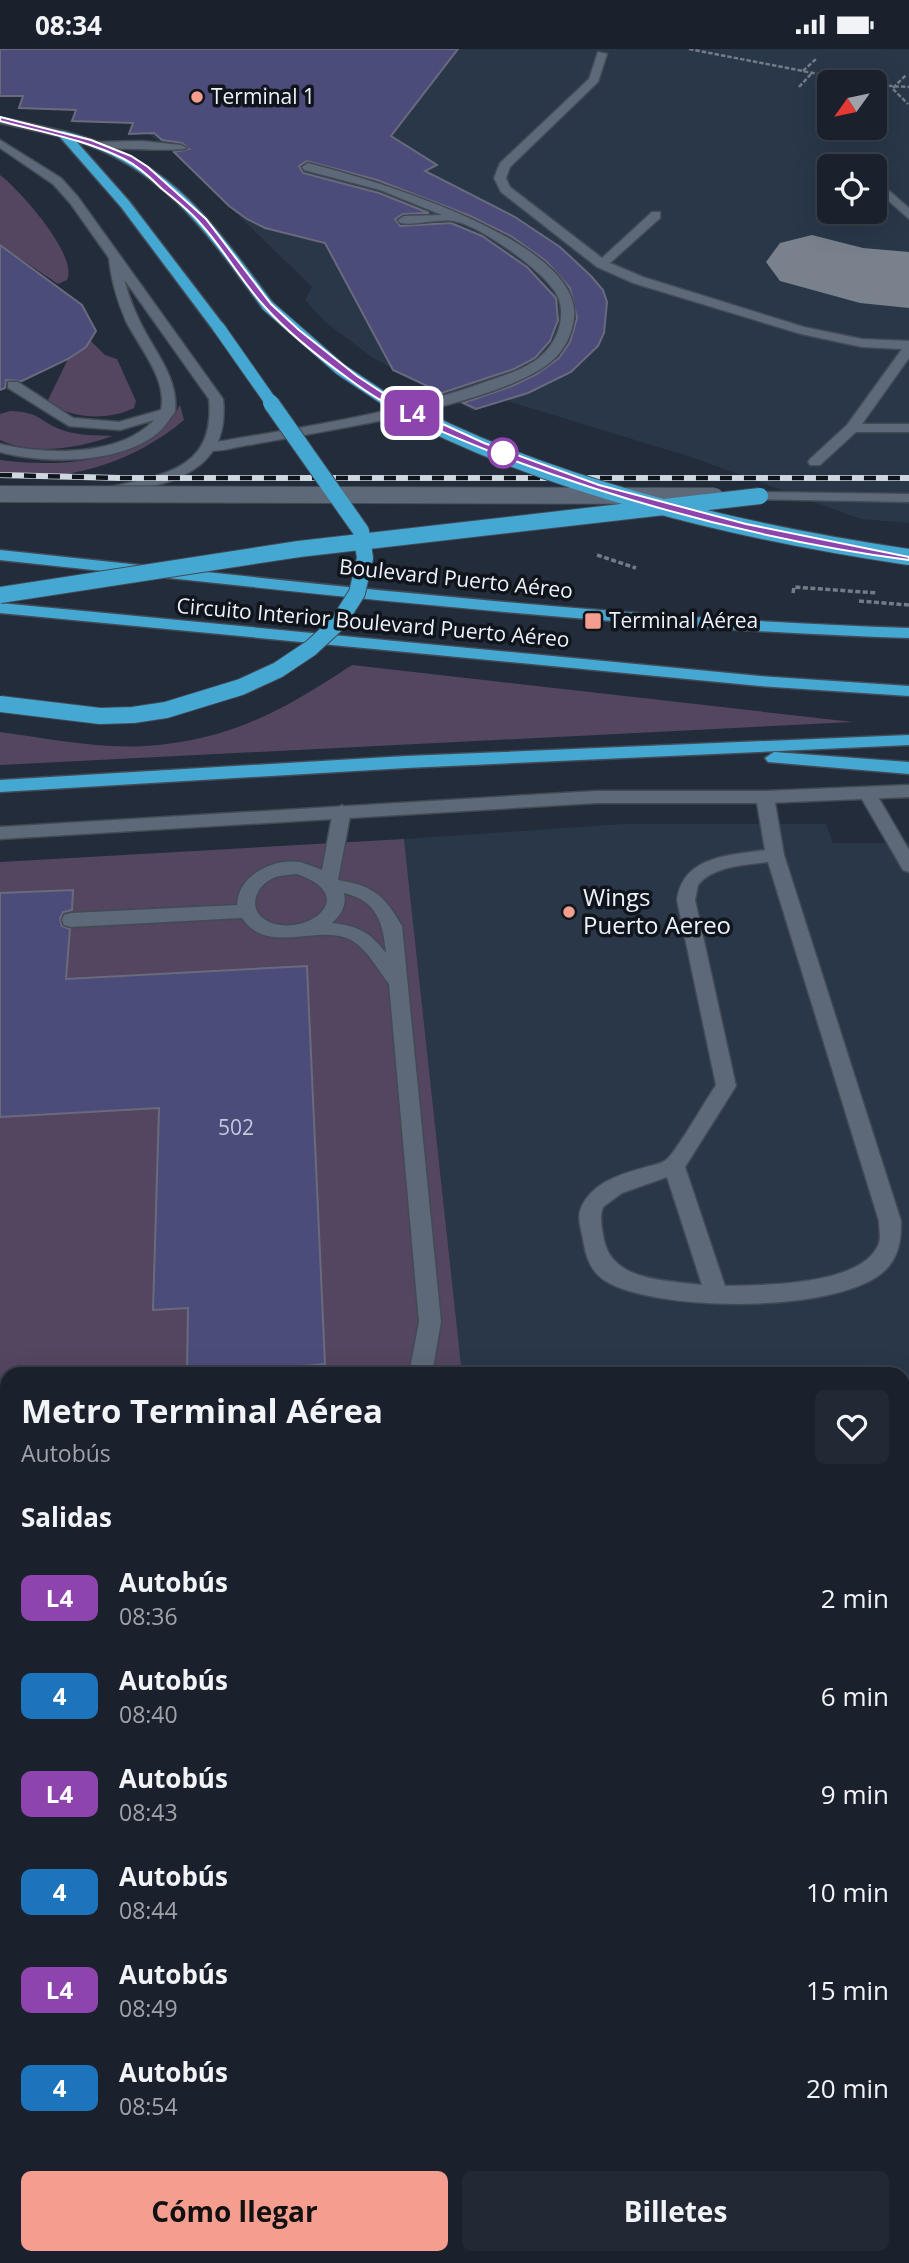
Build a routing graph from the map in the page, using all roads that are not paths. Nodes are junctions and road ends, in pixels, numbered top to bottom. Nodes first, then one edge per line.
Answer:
1 (602, 54) dead end
2 (0, 120) edge
3 (64, 134) junction
4 (0, 143) edge
5 (99, 145) junction
6 (181, 148) dead end
7 (308, 167) dead end
8 (887, 193) dead end
9 (656, 215) dead end
10 (909, 215) edge
11 (459, 218) junction
12 (404, 220) dead end
13 (115, 257) junction
14 (602, 264) junction
15 (909, 346) edge
16 (13, 385) dead end
17 (168, 412) junction
18 (852, 428) junction
19 (909, 428) edge
20 (211, 447) junction
21 (0, 448) edge
22 (815, 462) dead end
23 (0, 494) edge
24 (760, 496) junction
25 (909, 498) edge
26 (0, 555) edge
27 (909, 557) edge
28 (0, 595) edge
29 (0, 608) edge
30 (909, 633) edge
31 (909, 691) edge
32 (0, 704) edge
33 (909, 740) edge
34 (674, 751) junction
35 (909, 768) edge
36 (0, 786) edge
37 (909, 791) edge
38 (868, 794) junction
39 (765, 797) junction
40 (342, 811) junction
41 (0, 833) edge
42 (775, 855) junction
43 (909, 866) edge
44 (331, 883) junction
45 (246, 911) junction
46 (71, 919) dead end
47 (314, 928) junction
48 (401, 986) junction
49 (674, 1166) junction
50 (717, 1296) junction
51 (421, 1367) edge

1 - 14 street
2 - 3 street
3 - 5 highway
3 - 32 highway, bridge
4 - 13 street
5 - 6 street
5 - 27 highway, bridge
7 - 11 street
8 - 10 street
9 - 14 street
11 - 12 street
11 - 20 street
13 - 17 street
13 - 20 street
14 - 15 street
15 - 18 street
16 - 17 street
17 - 21 street
18 - 19 street
18 - 22 street
20 - 23 street
23 - 24 street, bridge
24 - 25 street
24 - 28 highway, bridge
26 - 30 highway, Boulevard Puerto Aéreo
29 - 31 highway, Circuito Interior Boulevard Puerto Aéreo
33 - 34 highway
34 - 35 highway
34 - 36 highway
37 - 38 street
38 - 39 street
38 - 43 street
39 - 40 street
39 - 42 street
40 - 41 street
40 - 44 street
42 - 49 street
42 - 50 street
44 - 45 street
44 - 47 street
44 - 48 street
45 - 46 street
45 - 47 street
47 - 48 street
48 - 51 street
49 - 50 street
49 - 50 street

